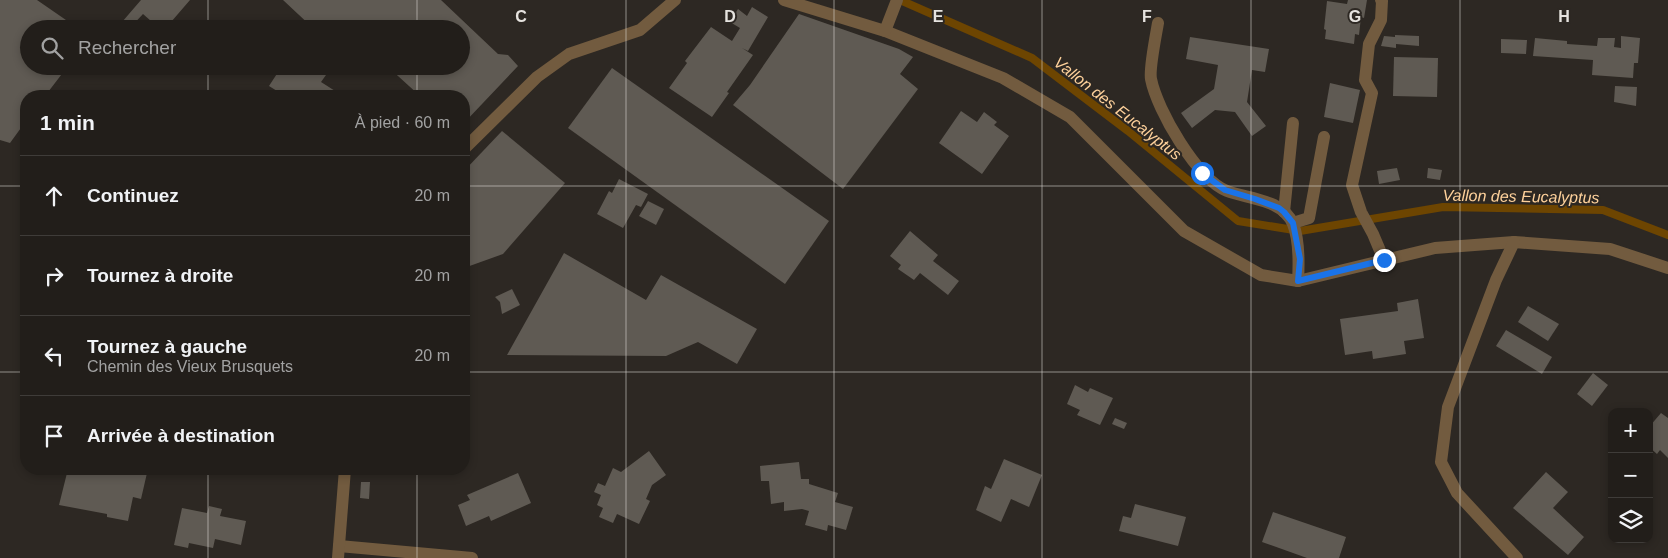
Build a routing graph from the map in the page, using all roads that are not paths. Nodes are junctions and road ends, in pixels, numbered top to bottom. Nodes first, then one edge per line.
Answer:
1 (675, 0) edge
2 (784, 0) edge
3 (1381, 0) edge
4 (895, 4) edge
5 (1158, 22) dead end
6 (885, 31) junction
7 (1293, 123) dead end
8 (1324, 137) dead end
9 (470, 143) edge
10 (1284, 212) junction
11 (1293, 223) junction
12 (1514, 242) junction
13 (1384, 260) junction
14 (1668, 268) edge
15 (1298, 281) junction
16 (344, 475) edge
17 (339, 552) edge
18 (429, 556) edge
19 (472, 558) edge
20 (1517, 558) edge

1 - 9 street
2 - 6 street
3 - 13 street
4 - 6 street
5 - 10 street
6 - 15 street
7 - 10 street
8 - 11 street
10 - 11 street
11 - 15 street
12 - 13 street
12 - 14 street
12 - 20 street
13 - 15 street
16 - 17 street
17 - 18 street
18 - 19 street

